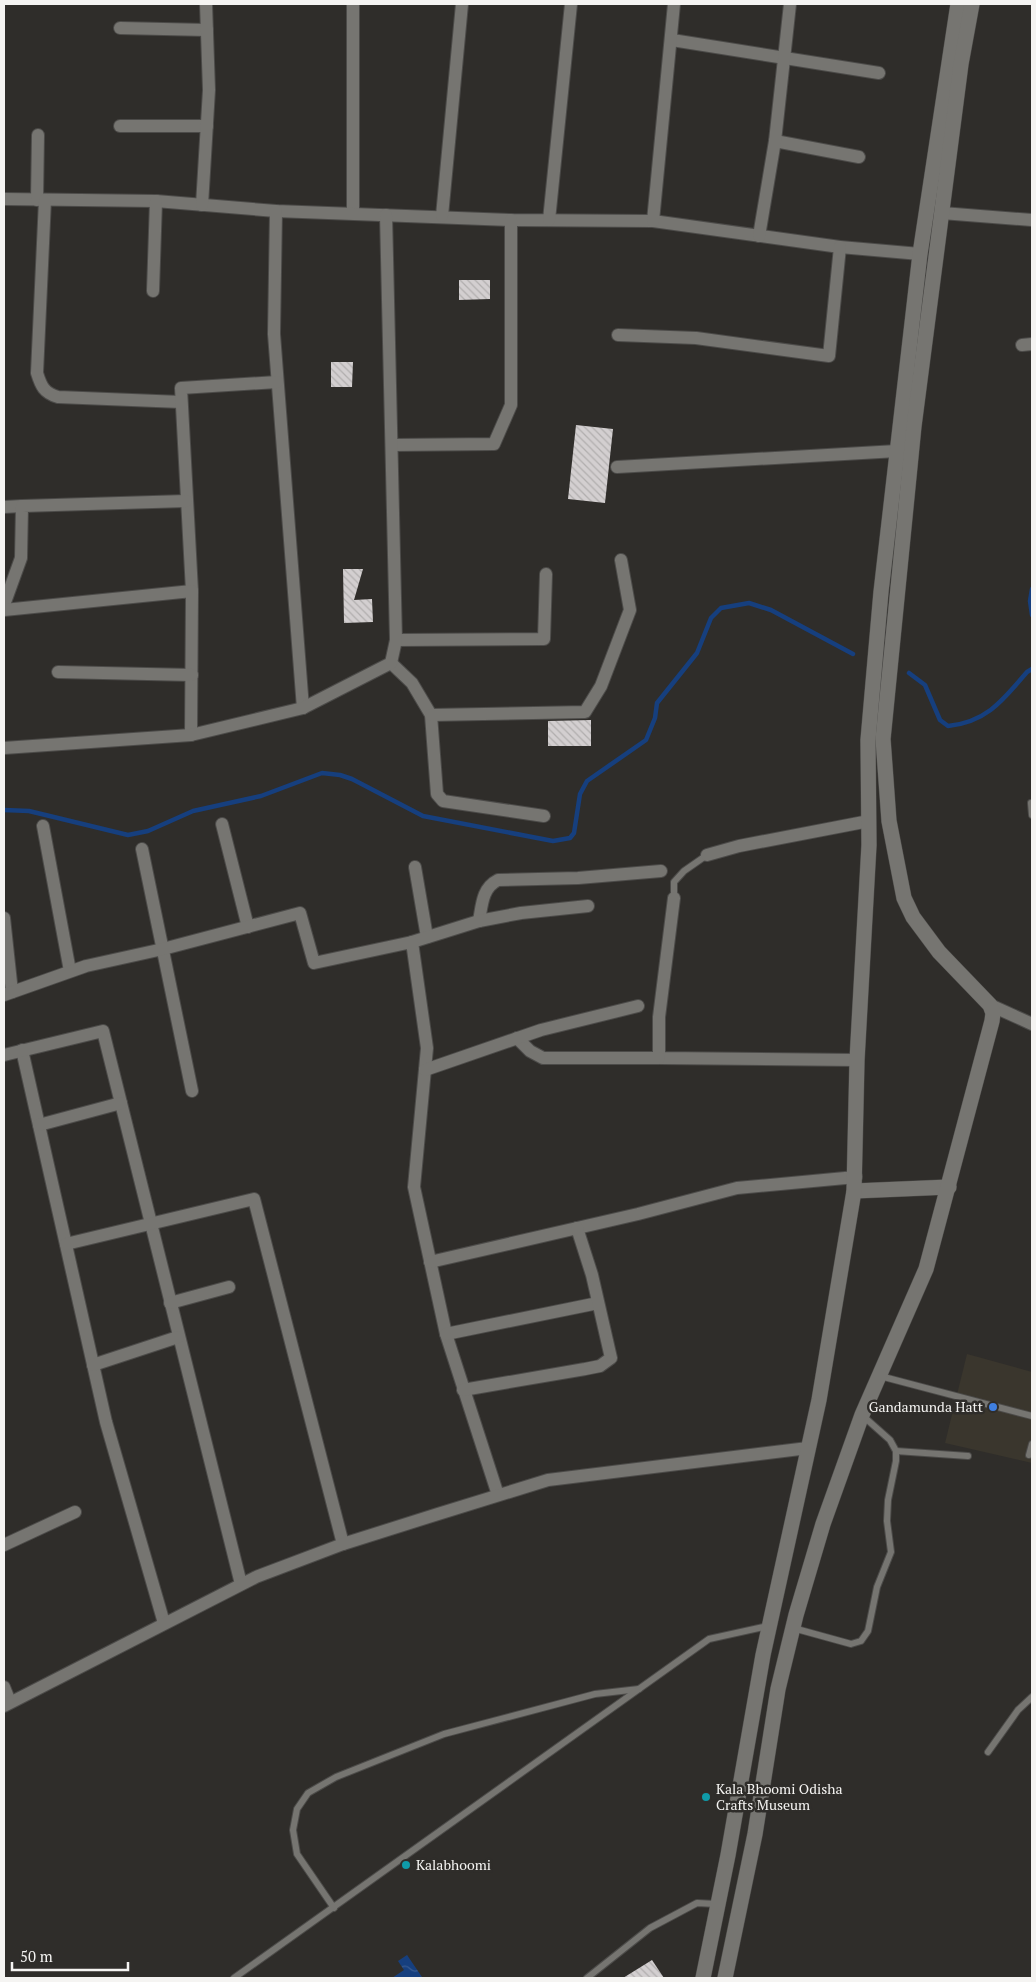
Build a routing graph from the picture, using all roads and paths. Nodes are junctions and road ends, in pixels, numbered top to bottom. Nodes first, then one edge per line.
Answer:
1 (206, 4) edge
2 (352, 4) edge
3 (462, 4) edge
4 (571, 4) edge
5 (674, 4) edge
6 (790, 4) edge
7 (958, 4) edge
8 (972, 4) edge
9 (120, 28) dead end
10 (207, 30) junction
11 (672, 40) junction
12 (783, 59) junction
13 (879, 73) dead end
14 (120, 126) dead end
15 (207, 126) junction
16 (38, 135) dead end
17 (775, 141) junction
18 (859, 157) dead end
19 (4, 199) edge
20 (41, 200) junction
21 (156, 201) junction
22 (202, 205) junction
23 (276, 210) junction
24 (353, 213) junction
25 (942, 213) junction
26 (386, 214) junction
27 (442, 216) junction
28 (511, 220) junction
29 (549, 220) junction
30 (1032, 220) edge
31 (653, 221) junction
32 (759, 236) junction
33 (840, 246) junction
34 (920, 254) junction
35 (153, 291) dead end
36 (618, 336) dead end
37 (277, 382) junction
38 (182, 402) junction
39 (392, 445) junction
40 (897, 451) junction
41 (617, 467) dead end
42 (186, 501) junction
43 (22, 506) junction
44 (4, 507) edge
45 (621, 560) dead end
46 (546, 574) dead end
47 (192, 590) junction
48 (4, 605) edge
49 (4, 610) edge
50 (396, 640) junction
51 (391, 664) junction
52 (58, 672) dead end
53 (192, 675) junction
54 (303, 708) junction
55 (431, 715) junction
56 (191, 734) junction
57 (4, 748) edge
58 (1031, 804) edge
59 (1032, 815) edge
60 (544, 816) dead end
61 (869, 821) junction
62 (222, 824) dead end
63 (42, 826) dead end
64 (142, 849) dead end
65 (707, 855) joint
66 (415, 867) dead end
67 (661, 871) dead end
68 (674, 898) joint
69 (588, 906) dead end
70 (4, 918) edge
71 (478, 921) junction
72 (248, 927) junction
73 (427, 937) junction
74 (412, 942) junction
75 (163, 949) junction
76 (70, 972) junction
77 (8, 994) edge
78 (990, 1005) junction
79 (638, 1006) dead end
80 (1032, 1024) edge
81 (517, 1038) junction
82 (22, 1050) junction
83 (4, 1055) edge
84 (659, 1058) junction
85 (857, 1060) junction
86 (425, 1070) junction
87 (192, 1090) dead end
88 (121, 1103) junction
89 (39, 1125) junction
90 (855, 1184) junction
91 (949, 1187) junction
92 (152, 1225) junction
93 (577, 1228) junction
94 (66, 1244) junction
95 (430, 1262) junction
96 (229, 1287) dead end
97 (170, 1303) junction
98 (598, 1303) junction
99 (446, 1334) junction
100 (178, 1337) junction
101 (93, 1365) junction
102 (880, 1376) junction
103 (464, 1390) junction
104 (862, 1415) junction
105 (1032, 1416) edge
106 (1032, 1444) edge
107 (808, 1448) junction
108 (896, 1450) junction
109 (1029, 1454) dead end
110 (968, 1456) dead end
111 (498, 1495) junction
112 (75, 1512) dead end
113 (343, 1544) junction
114 (4, 1545) edge
115 (241, 1584) junction
116 (164, 1623) junction
117 (769, 1626) junction
118 (792, 1628) junction
119 (4, 1687) edge
120 (640, 1689) junction
121 (1032, 1697) edge
122 (7, 1704) edge
123 (988, 1752) dead end
124 (716, 1904) junction
125 (334, 1908) junction
126 (234, 1978) edge
127 (588, 1978) edge
128 (703, 1978) edge
129 (725, 1978) edge

1 - 10 street
2 - 24 street
3 - 27 street
4 - 29 street
5 - 11 street
6 - 12 street
7 - 34 main road
8 - 25 main road
9 - 10 street
10 - 15 street
11 - 12 street
11 - 31 street
12 - 13 street
12 - 17 street
14 - 15 street
15 - 22 street
16 - 20 street
17 - 18 street
17 - 32 street
19 - 20 street
20 - 21 street
20 - 38 street
21 - 22 street
21 - 35 street
22 - 23 street
23 - 24 street
23 - 37 street
24 - 26 street
25 - 30 street
25 - 78 main road
26 - 27 street
26 - 39 street
27 - 28 street
28 - 29 street
28 - 39 street
29 - 31 street
31 - 32 street
32 - 33 street
33 - 34 street
33 - 36 street
34 - 40 main road
37 - 38 street
37 - 54 street
38 - 42 street
39 - 50 street
40 - 41 street
40 - 61 main road
42 - 43 street
42 - 47 street
43 - 44 street
43 - 48 street
45 - 55 street
46 - 50 street
47 - 49 street
47 - 53 street
50 - 51 street
51 - 54 street
51 - 55 street
52 - 53 street
53 - 56 street
54 - 56 street
55 - 60 street
56 - 57 street
58 - 59 lane
61 - 65 street
61 - 85 main road
62 - 72 street
63 - 76 street
64 - 75 street
65 - 68 lane
66 - 73 street
67 - 71 street
68 - 84 street
69 - 71 street
70 - 77 street
71 - 73 street
72 - 74 street
72 - 75 street
73 - 74 street
74 - 86 street
75 - 76 street
75 - 87 street
76 - 77 street
78 - 80 street
78 - 91 main road
79 - 81 street
81 - 84 street
81 - 86 street
82 - 83 street
82 - 88 street
82 - 89 street
84 - 85 street
85 - 90 main road
86 - 95 street
88 - 89 street
88 - 92 street
89 - 94 street
90 - 91 main road
90 - 93 street
90 - 107 main road
91 - 102 main road
92 - 94 street
92 - 97 street
92 - 113 street
93 - 95 street
93 - 98 street
94 - 101 street
95 - 99 street
96 - 97 street
97 - 100 street
98 - 99 street
98 - 103 street
99 - 103 street
100 - 101 street
100 - 115 street
101 - 116 street
102 - 104 main road
102 - 105 lane
103 - 111 street
104 - 108 lane
104 - 118 main road
106 - 109 lane
107 - 111 street
107 - 117 main road
108 - 110 lane
108 - 118 lane
111 - 113 street
112 - 114 street
113 - 115 street
115 - 116 street
116 - 122 street
117 - 120 lane
117 - 124 main road
118 - 129 main road
119 - 122 street
120 - 125 lane
120 - 125 lane
121 - 123 lane
124 - 127 lane
124 - 128 main road
125 - 126 lane

